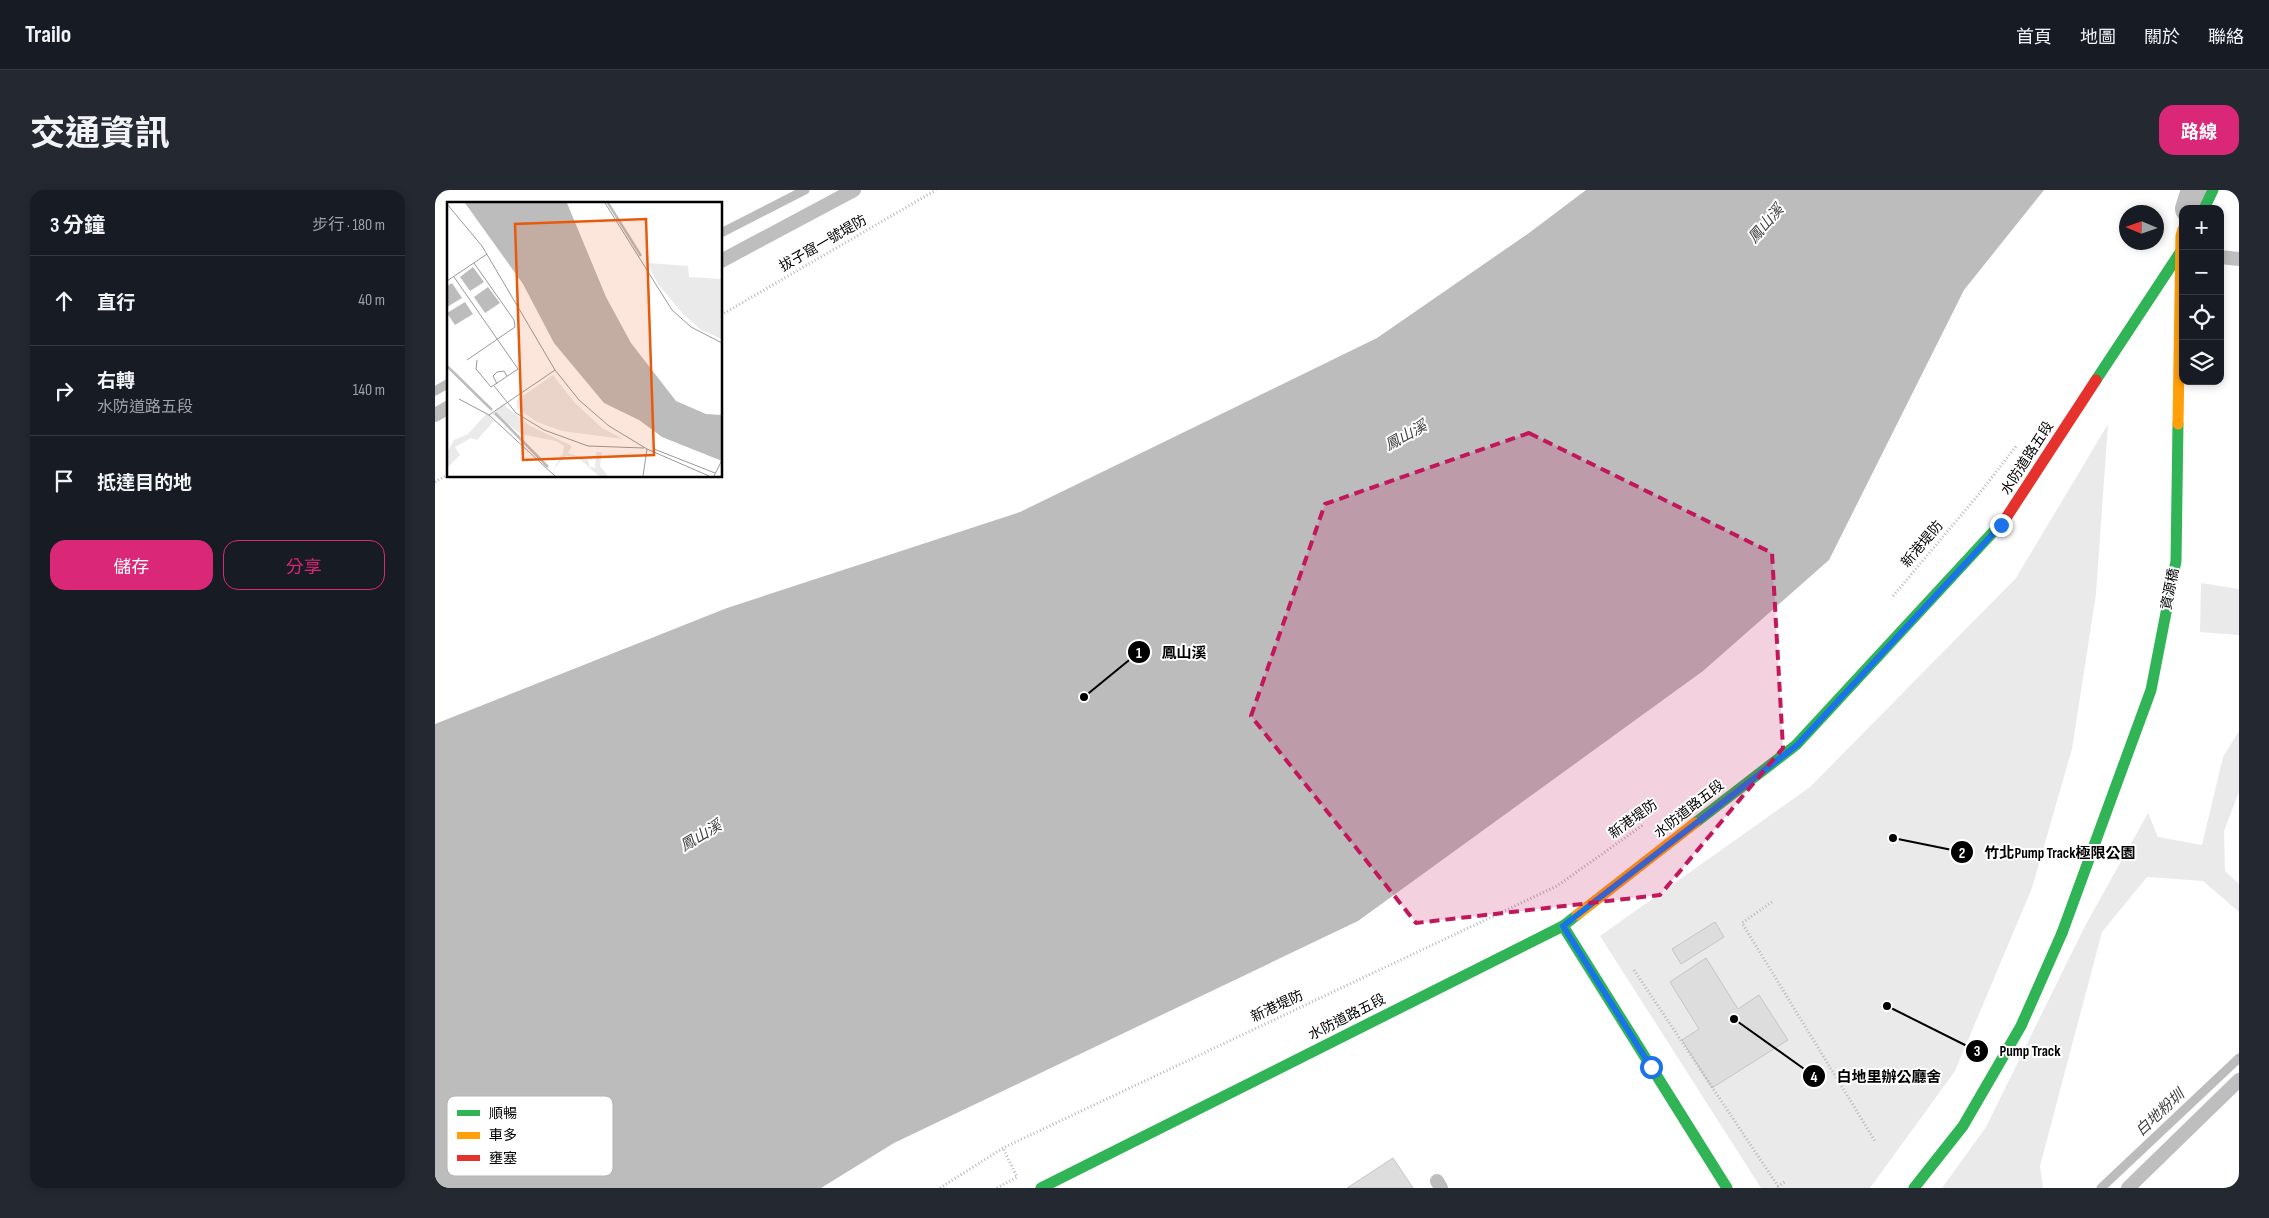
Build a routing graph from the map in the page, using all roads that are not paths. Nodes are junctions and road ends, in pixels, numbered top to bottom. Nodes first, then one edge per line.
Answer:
1 (854, 190) edge
2 (2195, 190) edge
3 (2213, 190) edge
4 (2190, 205) edge
5 (2206, 205) edge
6 (2181, 250) edge
7 (2182, 250) edge
8 (2224, 257) edge
9 (2239, 259) edge
10 (723, 260) edge
11 (447, 408) edge
12 (435, 415) edge
13 (1563, 926) junction
14 (2239, 1080) edge
15 (1041, 1188) edge
16 (1727, 1188) edge
17 (1914, 1188) edge
18 (2128, 1188) edge

1 - 10 lane
2 - 4 street
3 - 5 street
6 - 17 street, 資源橋, bridge
7 - 13 street, 水防道路五段
8 - 9 lane
11 - 12 lane
13 - 15 street, 水防道路五段
13 - 16 street
14 - 18 lane

